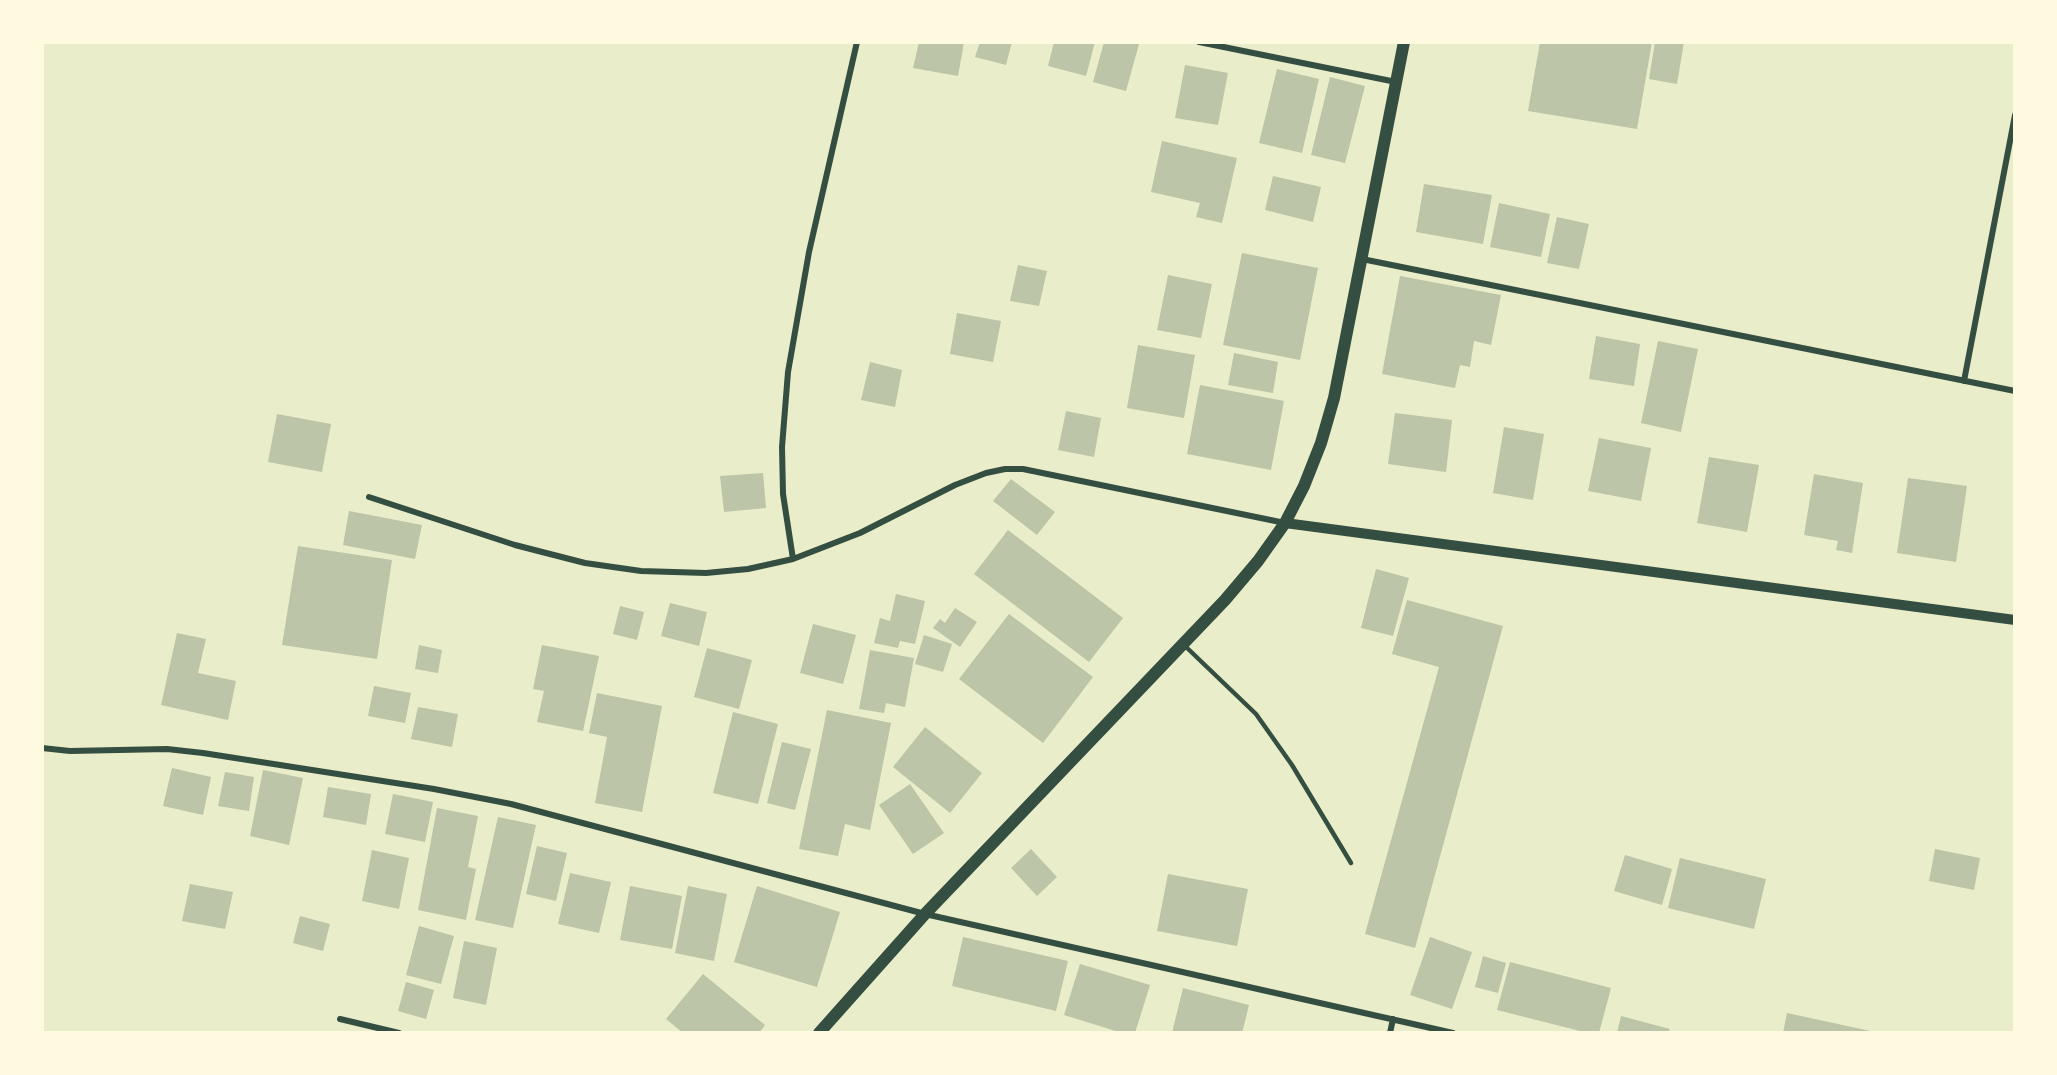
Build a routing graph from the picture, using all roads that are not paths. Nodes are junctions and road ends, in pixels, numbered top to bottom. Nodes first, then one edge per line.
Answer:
1 (857, 42) edge
2 (1200, 42) edge
3 (1404, 42) edge
4 (1396, 82) junction
5 (2015, 115) edge
6 (1362, 259) junction
7 (1964, 381) junction
8 (2015, 391) edge
9 (369, 497) dead end
10 (1285, 523) junction
11 (793, 559) junction
12 (2015, 620) edge
13 (1183, 645) junction
14 (42, 748) edge
15 (1350, 863) dead end
16 (925, 914) junction
17 (1393, 1018) junction
18 (340, 1019) dead end
19 (399, 1033) edge
20 (819, 1033) edge
21 (1390, 1033) edge
22 (1453, 1033) edge

1 - 11 street
2 - 4 street
3 - 4 main road
4 - 6 main road
5 - 7 street
6 - 7 street
6 - 10 main road
7 - 8 street
9 - 11 street
10 - 11 street
10 - 12 street
10 - 13 main road
13 - 15 lane
13 - 16 main road
14 - 16 street
16 - 17 street
16 - 20 main road
17 - 21 street
17 - 22 street
18 - 19 street

